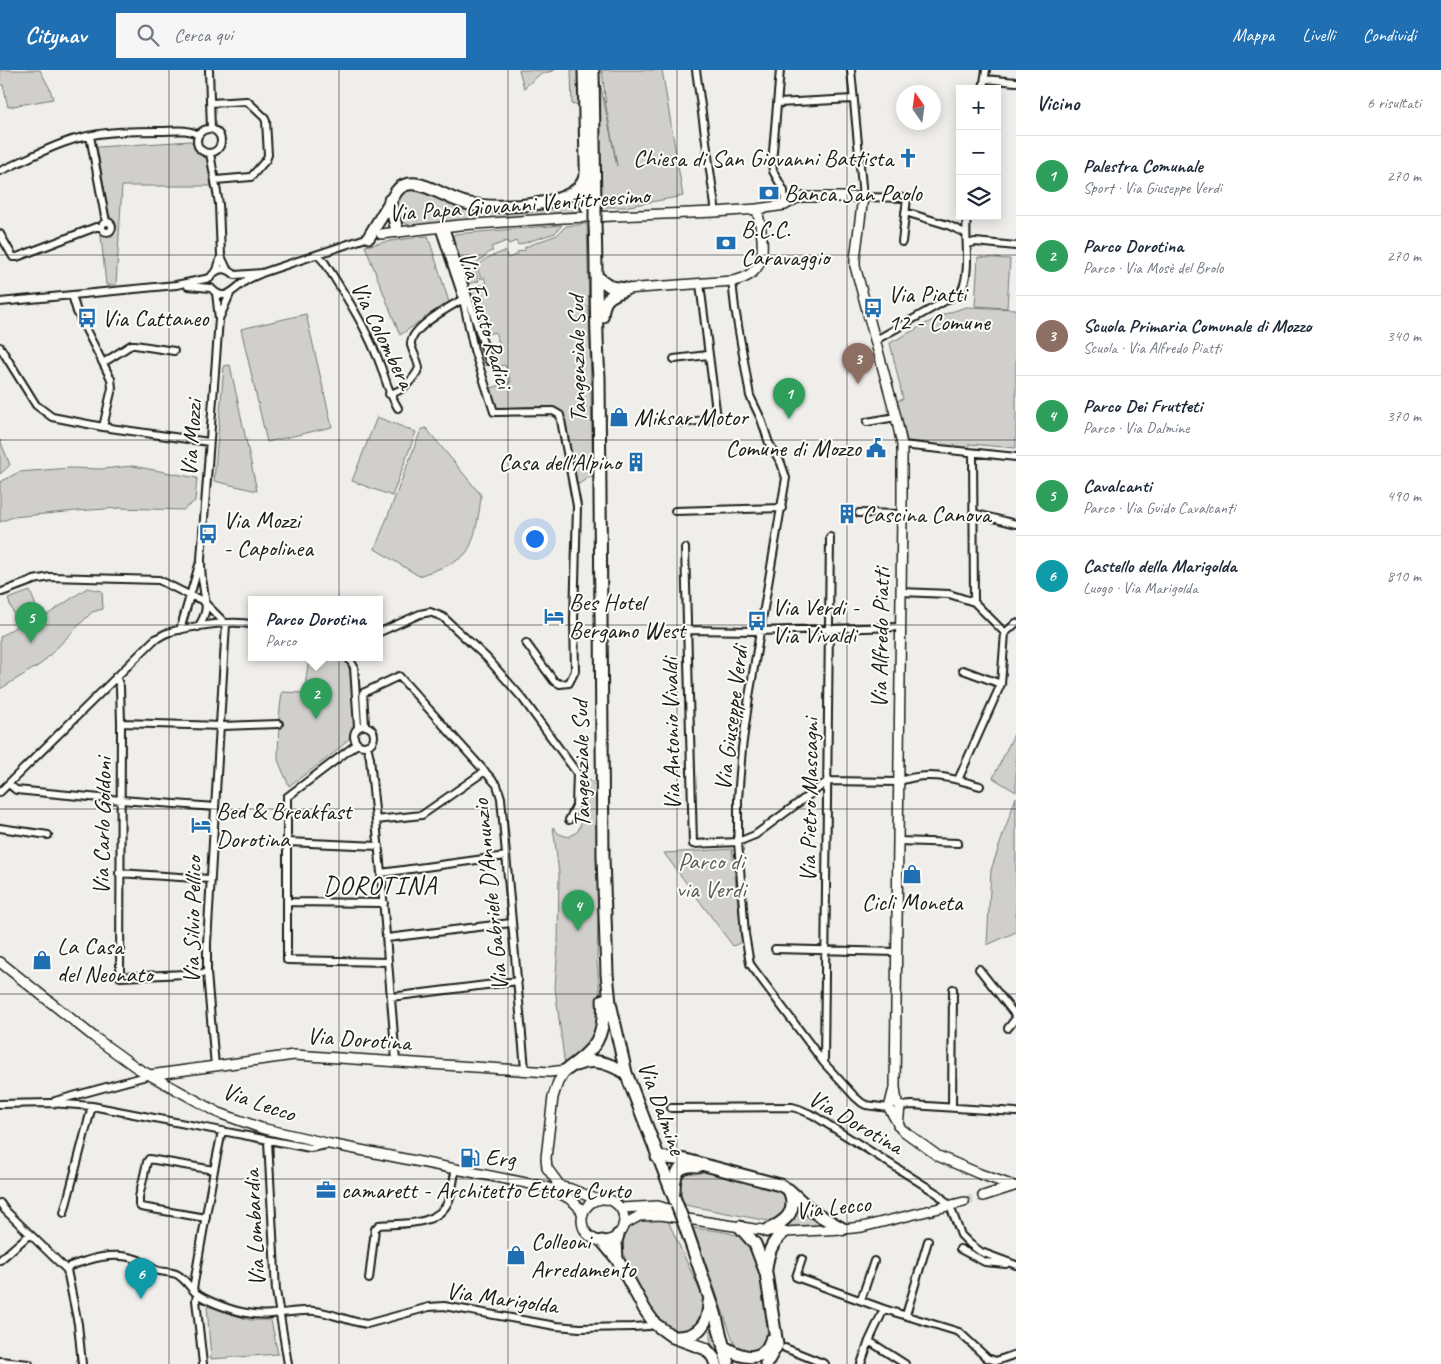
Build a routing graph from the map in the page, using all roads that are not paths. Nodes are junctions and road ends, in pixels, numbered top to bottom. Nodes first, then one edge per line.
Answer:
1 (209, 70) edge
2 (584, 70) edge
3 (592, 70) edge
4 (696, 70) edge
5 (780, 70) edge
6 (850, 70) edge
7 (986, 70) edge
8 (985, 79) junction
9 (1016, 82) edge
10 (984, 85) edge
11 (852, 99) junction
12 (210, 103) junction
13 (778, 103) junction
14 (212, 129) junction
15 (198, 135) junction
16 (90, 136) junction
17 (210, 153) junction
18 (0, 171) edge
19 (585, 176) junction
20 (216, 180) junction
21 (863, 197) junction
22 (559, 198) junction
23 (390, 200) junction
24 (785, 205) junction
25 (590, 206) junction
26 (756, 209) junction
27 (715, 212) junction
28 (905, 212) junction
29 (382, 217) junction
30 (967, 220) edge
31 (592, 224) junction
32 (442, 227) junction
33 (398, 232) junction
34 (965, 233) junction
35 (0, 234) edge
36 (381, 234) junction
37 (369, 237) junction
38 (902, 242) dead end
39 (968, 244) junction
40 (1016, 246) edge
41 (318, 255) junction
42 (221, 256) junction
43 (227, 269) junction
44 (216, 270) junction
45 (262, 273) junction
46 (235, 275) junction
47 (597, 277) junction
48 (210, 278) junction
49 (732, 281) junction
50 (700, 284) junction
51 (176, 285) junction
52 (626, 289) junction
53 (213, 291) junction
54 (232, 292) junction
55 (72, 295) junction
56 (462, 299) junction
57 (0, 302) edge
58 (219, 319) junction
59 (596, 319) junction
60 (876, 340) junction
61 (0, 347) edge
62 (174, 351) dead end
63 (708, 355) junction
64 (674, 359) dead end
65 (489, 361) dead end
66 (103, 363) junction
67 (599, 377) junction
68 (389, 394) junction
69 (398, 408) dead end
70 (896, 417) junction
71 (867, 422) dead end
72 (682, 423) dead end
73 (103, 427) junction
74 (209, 442) junction
75 (902, 445) junction
76 (973, 453) junction
77 (1016, 457) edge
78 (782, 508) junction
79 (675, 511) dead end
80 (859, 512) dead end
81 (902, 514) junction
82 (973, 514) junction
83 (1016, 524) edge
84 (830, 537) dead end
85 (685, 548) dead end
86 (201, 559) junction
87 (2, 592) dead end
88 (900, 592) junction
89 (189, 595) junction
90 (974, 602) junction
91 (207, 603) junction
92 (1016, 623) edge
93 (226, 624) junction
94 (248, 625) edge
95 (198, 626) junction
96 (900, 627) junction
97 (830, 628) junction
98 (180, 630) junction
99 (688, 630) junction
100 (761, 630) junction
101 (383, 631) edge
102 (1005, 633) junction
103 (526, 643) dead end
104 (351, 661) edge
105 (963, 670) dead end
106 (116, 676) junction
107 (1002, 684) junction
108 (121, 723) junction
109 (279, 724) dead end
110 (220, 726) junction
111 (362, 726) junction
112 (357, 744) junction
113 (367, 745) junction
114 (485, 771) junction
115 (958, 780) junction
116 (828, 781) junction
117 (898, 782) junction
118 (9, 784) junction
119 (980, 786) dead end
120 (2, 790) edge
121 (121, 800) junction
122 (215, 807) junction
123 (376, 820) junction
124 (569, 820) dead end
125 (0, 828) edge
126 (48, 834) dead end
127 (287, 842) junction
128 (738, 842) junction
129 (898, 842) junction
130 (958, 843) dead end
131 (378, 846) junction
132 (506, 856) junction
133 (604, 857) junction
134 (120, 873) junction
135 (381, 873) junction
136 (210, 879) junction
137 (287, 902) junction
138 (384, 903) junction
139 (511, 923) junction
140 (386, 938) junction
141 (775, 949) dead end
142 (826, 950) junction
143 (896, 952) junction
144 (0, 962) edge
145 (388, 962) junction
146 (979, 969) dead end
147 (206, 973) junction
148 (518, 982) junction
149 (953, 989) dead end
150 (391, 997) junction
151 (1016, 1017) edge
152 (1008, 1028) dead end
153 (396, 1061) junction
154 (824, 1063) junction
155 (215, 1066) junction
156 (525, 1070) junction
157 (566, 1070) junction
158 (626, 1073) junction
159 (150, 1075) junction
160 (88, 1092) junction
161 (51, 1103) junction
162 (0, 1104) edge
163 (92, 1106) junction
164 (894, 1107) junction
165 (952, 1107) junction
166 (671, 1108) dead end
167 (1016, 1112) edge
168 (222, 1131) junction
169 (268, 1141) junction
170 (330, 1144) junction
171 (657, 1157) junction
172 (710, 1167) junction
173 (456, 1169) junction
174 (214, 1170) junction
175 (980, 1174) junction
176 (1015, 1185) edge
177 (546, 1187) junction
178 (561, 1187) junction
179 (789, 1190) junction
180 (598, 1200) junction
181 (676, 1202) junction
182 (964, 1202) tunnel mouth
183 (0, 1203) edge
184 (950, 1206) junction
185 (621, 1208) junction
186 (64, 1213) dead end
187 (583, 1215) junction
188 (206, 1218) junction
189 (705, 1220) junction
190 (740, 1227) junction
191 (843, 1229) junction
192 (620, 1230) junction
193 (766, 1231) junction
194 (784, 1232) junction
195 (30, 1234) junction
196 (602, 1241) junction
197 (928, 1241) dead end
198 (960, 1249) dead end
199 (617, 1259) junction
200 (802, 1259) dead end
201 (0, 1260) edge
202 (874, 1261) dead end
203 (1013, 1264) edge
204 (67, 1270) junction
205 (766, 1273) junction
206 (369, 1280) dead end
207 (195, 1291) junction
208 (709, 1293) junction
209 (861, 1300) junction
210 (884, 1309) junction
211 (279, 1313) junction
212 (906, 1316) junction
213 (655, 1324) junction
214 (704, 1325) junction
215 (773, 1328) junction
216 (673, 1336) junction
217 (869, 1341) junction
218 (724, 1347) junction
219 (785, 1348) dead end
220 (706, 1349) junction
221 (1016, 1354) edge
222 (0, 1361) edge
223 (29, 1364) edge
224 (82, 1364) edge
225 (203, 1364) edge
226 (288, 1364) edge
227 (716, 1364) edge
228 (728, 1364) edge
229 (766, 1364) edge
230 (825, 1364) edge
231 (861, 1364) edge
232 (905, 1364) edge

1 - 12 street
2 - 19 highway
3 - 25 highway, Tangenziale Sud
4 - 27 street
5 - 13 street
6 - 11 street
7 - 8 street
8 - 9 street
8 - 10 street
11 - 13 street
11 - 21 street
12 - 14 street
12 - 20 street
13 - 24 street
14 - 15 street
14 - 17 street
15 - 16 street
15 - 17 street
16 - 18 street
16 - 35 street
17 - 20 street
19 - 22 highway
19 - 25 highway
20 - 42 street
21 - 24 main road, Via Papa Giovanni Ventitreesimo
21 - 28 street
21 - 60 main road, Via Alfredo Piatti
22 - 23 highway
22 - 25 highway
23 - 29 highway
23 - 33 highway
24 - 26 main road, Via Papa Giovanni Ventitreesimo
25 - 31 highway, Tangenziale Sud, bridge
26 - 27 main road, Via Papa Giovanni Ventitreesimo
26 - 49 main road
27 - 32 main road, Via Papa Giovanni Ventitreesimo
28 - 34 street
28 - 38 street
29 - 36 highway
29 - 37 highway
30 - 34 street
31 - 47 highway, Tangenziale Sud
31 - 59 highway
32 - 33 main road, Via Papa Giovanni Ventitreesimo
32 - 56 street, Via Fausto Radici
32 - 65 street
33 - 36 main road, Via Papa Giovanni Ventitreesimo
34 - 39 street
36 - 37 street, Via Papa Giovanni Ventitreesimo
37 - 41 street, Via Papa Giovanni Ventitreesimo
39 - 40 street
39 - 60 street
41 - 45 street, Via Papa Giovanni Ventitreesimo
41 - 68 street, Via Colombera
42 - 43 street
42 - 44 street
43 - 44 street
43 - 46 street
44 - 48 street
45 - 46 street, Via Papa Giovanni Ventitreesimo
45 - 54 street, Via Papa Giovanni Ventitreesimo
46 - 54 street
47 - 52 highway
47 - 59 highway, Tangenziale Sud
48 - 51 street
48 - 53 street
49 - 50 main road
49 - 78 street, Via Giuseppe Verdi
50 - 52 main road
50 - 63 street
51 - 53 street
51 - 55 street
52 - 67 highway
53 - 54 street
53 - 58 street
54 - 58 street
55 - 57 street
55 - 66 street
56 - 68 street
56 - 103 street, Via Fausto Radici
58 - 74 street, Via Mozzi
59 - 67 highway, Tangenziale Sud
60 - 70 main road, Via Alfredo Piatti
61 - 73 street
62 - 66 street
63 - 64 street
63 - 72 street
66 - 73 street
67 - 133 highway, Tangenziale Sud
68 - 69 street, Via Colombera
70 - 71 street
70 - 75 main road, Via Alfredo Piatti
73 - 74 street
74 - 86 street, Via Mozzi
75 - 76 street
75 - 81 main road, Via Alfredo Piatti
76 - 77 street
76 - 82 street
78 - 79 street
78 - 100 street, Via Giuseppe Verdi
80 - 81 street
81 - 88 main road, Via Alfredo Piatti
82 - 83 street
82 - 90 street
84 - 97 street, Via Pietro Mascagni
85 - 99 street, Via Antonio Vivaldi
86 - 89 street, Via Mozzi
86 - 91 street, Via Mozzi
87 - 89 street
88 - 90 street
88 - 96 main road, Via Alfredo Piatti
89 - 91 street
89 - 98 street, Via Mozzi
90 - 102 street
91 - 93 street
91 - 95 street
92 - 102 street
93 - 94 street
93 - 95 street
93 - 110 street, Via Silvio Pellico
95 - 98 street
96 - 97 street
96 - 117 main road, Via Alfredo Piatti
97 - 100 street
97 - 116 street, Via Pietro Mascagni
98 - 106 street
99 - 100 street
99 - 128 street, Via Antonio Vivaldi
100 - 128 street, Via Giuseppe Verdi
101 - 124 street
102 - 107 street
104 - 111 street
105 - 107 street
106 - 108 street, Via Carlo Goldoni
106 - 118 street
107 - 115 street
108 - 110 street
108 - 121 street, Via Carlo Goldoni
109 - 110 street
110 - 122 street, Via Silvio Pellico
111 - 112 street
111 - 113 street
111 - 114 street, Via Gabriele D'Annunzio
112 - 113 street
112 - 127 street
113 - 123 street
114 - 123 street
114 - 132 street, Via Gabriele D'Annunzio
115 - 117 street
115 - 119 street
116 - 117 street
116 - 128 street
116 - 142 street, Via Pietro Mascagni
117 - 129 main road, Via Alfredo Piatti
118 - 120 street
118 - 121 street
121 - 122 street
121 - 134 street, Via Carlo Goldoni
122 - 136 street, Via Silvio Pellico
123 - 131 street
125 - 126 street
127 - 131 street
127 - 137 street
128 - 154 street, Via Giuseppe Verdi
129 - 130 street
129 - 143 main road, Via Alfredo Piatti
131 - 135 street
132 - 135 street
132 - 139 street, Via Gabriele D'Annunzio
133 - 157 highway
133 - 158 highway, Via Dalmine
134 - 136 street
134 - 147 street, Via Carlo Goldoni
135 - 138 street
136 - 147 street, Via Silvio Pellico
137 - 138 street
137 - 145 street
138 - 140 street
139 - 140 street
139 - 148 street, Via Gabriele D'Annunzio
140 - 145 street
141 - 142 street
142 - 143 street
142 - 154 street, Via Pietro Mascagni
143 - 164 main road, Via Alfredo Piatti
144 - 159 main road, Via Lecco
145 - 150 street
146 - 151 street
147 - 155 street, Via Silvio Pellico
148 - 150 street
148 - 156 street, Via Gabriele D'Annunzio
149 - 165 street
150 - 153 street
151 - 152 street
153 - 155 main road, Via Dorotina
153 - 156 main road, Via Dorotina
154 - 164 street, Via Giuseppe Verdi
155 - 159 main road, Via Dorotina
156 - 157 main road, Via Dorotina
157 - 158 highway
157 - 178 main road
158 - 171 highway, Via Dalmine
159 - 160 street
159 - 170 main road, Via Lecco
160 - 161 street
160 - 163 street
161 - 162 street
161 - 163 street
163 - 168 street
163 - 186 street
164 - 165 street, Via Giuseppe Verdi
164 - 175 main road, Via Alfredo Piatti
165 - 167 street, Via Giuseppe Verdi
166 - 184 street, Via Dorotina
168 - 169 street
168 - 174 street
169 - 170 street
169 - 211 street, Via Lombardia
170 - 173 main road, Via Lecco
171 - 172 highway
171 - 181 highway, Via Dalmine
172 - 179 highway
172 - 181 highway
173 - 177 main road, Via Lecco
173 - 206 street
174 - 188 street
174 - 188 street
175 - 176 main road
175 - 176 main road
177 - 178 main road, Via Lecco
177 - 187 main road, Via Lecco
178 - 180 main road, Via Lecco
179 - 191 highway
179 - 193 highway
180 - 185 main road
180 - 187 main road
181 - 208 highway, Via Dalmine, bridge
182 - 184 main road, Via Lecco
183 - 195 street
184 - 191 main road, Via Lecco
184 - 203 street
185 - 189 main road, Via Lecco
185 - 192 main road
187 - 196 main road
188 - 207 street
189 - 190 main road, Via Lecco
189 - 192 main road, Via Lecco
190 - 193 main road, Via Lecco
190 - 205 highway
191 - 194 main road, Via Lecco
192 - 196 main road
192 - 199 highway
193 - 194 main road, Via Lecco
194 - 205 highway
195 - 201 street
195 - 204 street
196 - 199 highway
197 - 212 street
198 - 203 street
199 - 213 highway
200 - 209 street
202 - 209 street
204 - 207 street, Via Marigolda
204 - 224 street
205 - 215 highway
207 - 211 street, Via Marigolda
207 - 225 street
208 - 214 highway
208 - 218 highway, Via Dalmine
209 - 210 street
210 - 212 street
210 - 217 street
211 - 213 street, Via Marigolda
211 - 226 street, Via Lombardia
212 - 221 street
213 - 216 highway
214 - 216 highway
214 - 220 highway
215 - 218 highway
215 - 229 highway
216 - 220 highway
217 - 231 street
217 - 232 street
218 - 228 highway, Via Dalmine
219 - 230 street
220 - 227 highway
222 - 223 street

